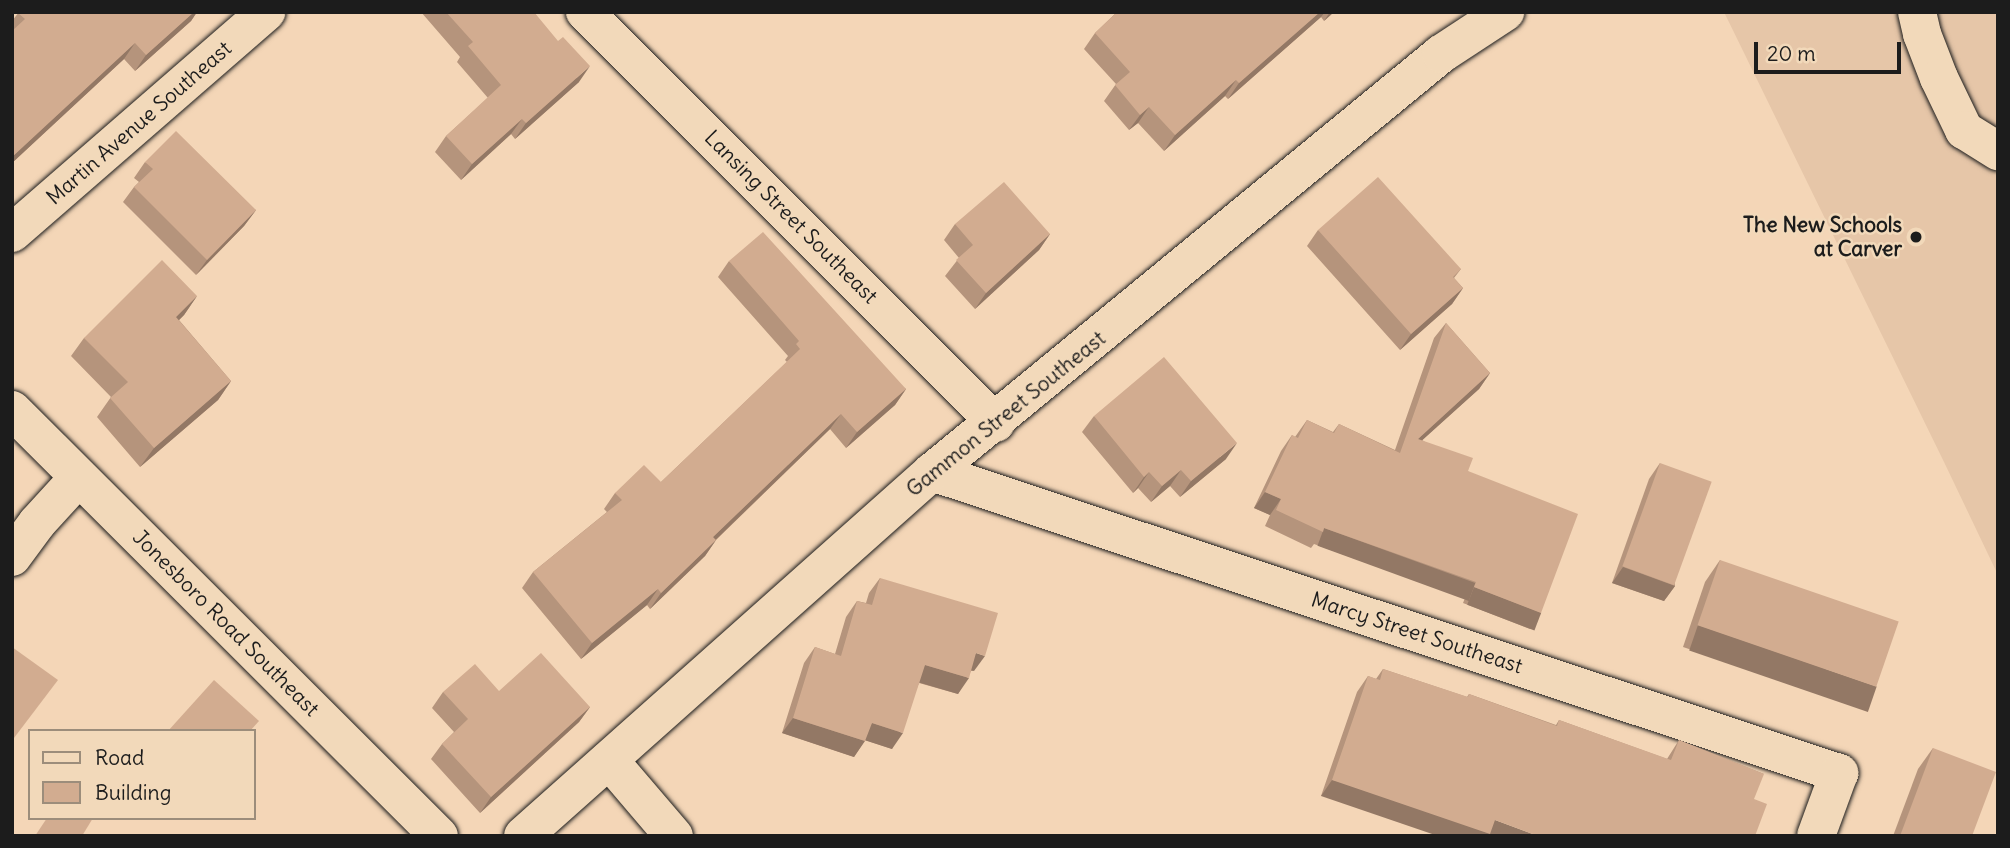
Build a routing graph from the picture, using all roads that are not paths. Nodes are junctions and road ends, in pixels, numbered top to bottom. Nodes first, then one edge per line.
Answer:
1 (265, 12) edge
2 (585, 12) edge
3 (1505, 12) edge
4 (1917, 12) edge
5 (1998, 151) edge
6 (12, 233) edge
7 (12, 411) edge
8 (996, 423) junction
9 (932, 472) junction
10 (79, 477) junction
11 (12, 557) edge
12 (609, 760) junction
13 (439, 836) edge
14 (523, 836) edge
15 (674, 836) edge
16 (1816, 836) edge

1 - 6 street, Martin Avenue Southeast
2 - 8 street, Lansing Street Southeast
3 - 8 street, Gammon Street Southeast
4 - 5 street
7 - 10 street, Jonesboro Road Southeast
8 - 9 street, Gammon Street Southeast
9 - 12 street, Gammon Street Southeast
9 - 16 street, Marcy Street Southeast
10 - 11 street
10 - 13 street, Jonesboro Road Southeast
12 - 14 street, Gammon Street Southeast
12 - 15 street

